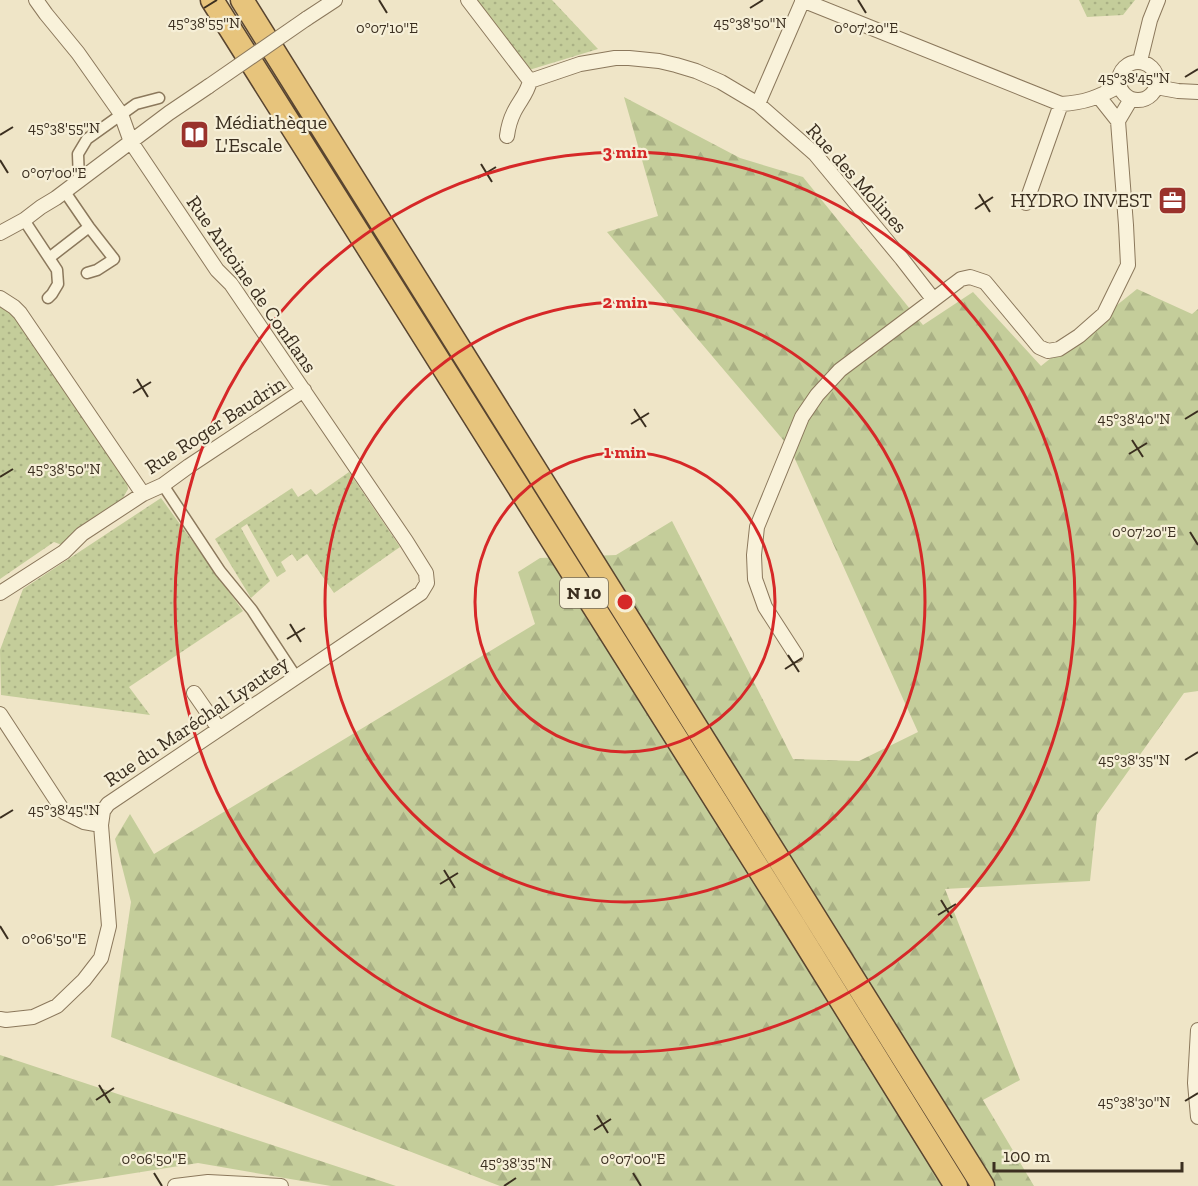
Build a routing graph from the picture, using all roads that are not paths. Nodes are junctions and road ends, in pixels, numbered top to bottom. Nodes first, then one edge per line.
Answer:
1 (36, 0) edge
2 (212, 0) edge
3 (242, 0) edge
4 (334, 0) edge
5 (468, 0) edge
6 (802, 0) edge
7 (1158, 0) edge
8 (1140, 61) junction
9 (530, 81) junction
10 (1119, 86) junction
11 (1156, 87) junction
12 (1198, 92) edge
13 (1099, 97) junction
14 (159, 98) dead end
15 (1131, 99) junction
16 (1061, 104) junction
17 (758, 105) junction
18 (121, 114) junction
19 (1118, 121) junction
20 (507, 136) dead end
21 (131, 142) junction
22 (79, 181) junction
23 (65, 192) junction
24 (1026, 203) dead end
25 (24, 220) junction
26 (89, 227) junction
27 (0, 233) edge
28 (49, 258) junction
29 (87, 273) dead end
30 (0, 298) edge
31 (48, 298) dead end
32 (933, 299) junction
33 (304, 390) junction
34 (163, 485) junction
35 (143, 494) junction
36 (0, 593) edge
37 (420, 593) joint
38 (796, 655) dead end
39 (296, 677) junction
40 (194, 693) dead end
41 (0, 714) edge
42 (219, 729) junction
43 (101, 825) junction
44 (0, 1019) edge
45 (1198, 1030) edge
46 (1198, 1117) edge
47 (175, 1186) edge
48 (281, 1186) edge
49 (956, 1186) edge
50 (983, 1186) edge

1 - 18 street, Rue Antoine de Conflans
2 - 49 highway, N 10
3 - 50 highway, N 10
4 - 21 street, bridge
5 - 9 street
6 - 16 street
6 - 17 street
7 - 8 street
8 - 10 street
8 - 11 street
9 - 17 street, Rue des Molines
9 - 20 street
10 - 13 street
10 - 15 street
11 - 12 street
11 - 15 street
13 - 16 street
13 - 19 street
14 - 18 street
15 - 19 street
16 - 24 street
17 - 32 street, Rue des Molines
18 - 21 street, Rue Antoine de Conflans
18 - 22 street
19 - 32 street
21 - 22 street
21 - 33 street, Rue Antoine de Conflans
22 - 23 street
23 - 25 street
23 - 26 street
25 - 27 street
25 - 28 street
26 - 28 street
26 - 29 street
28 - 31 street
30 - 35 street
32 - 38 street
33 - 34 street, Rue Roger Baudrin
33 - 37 street, Rue Antoine de Conflans
34 - 35 street, Rue Roger Baudrin
34 - 39 street
35 - 36 street, Rue Roger Baudrin
37 - 39 street, Rue du Maréchal Lyautey
39 - 42 street, Rue du Maréchal Lyautey
40 - 42 street
41 - 43 street
42 - 43 street, Rue du Maréchal Lyautey
43 - 44 street
45 - 46 street
47 - 48 street

